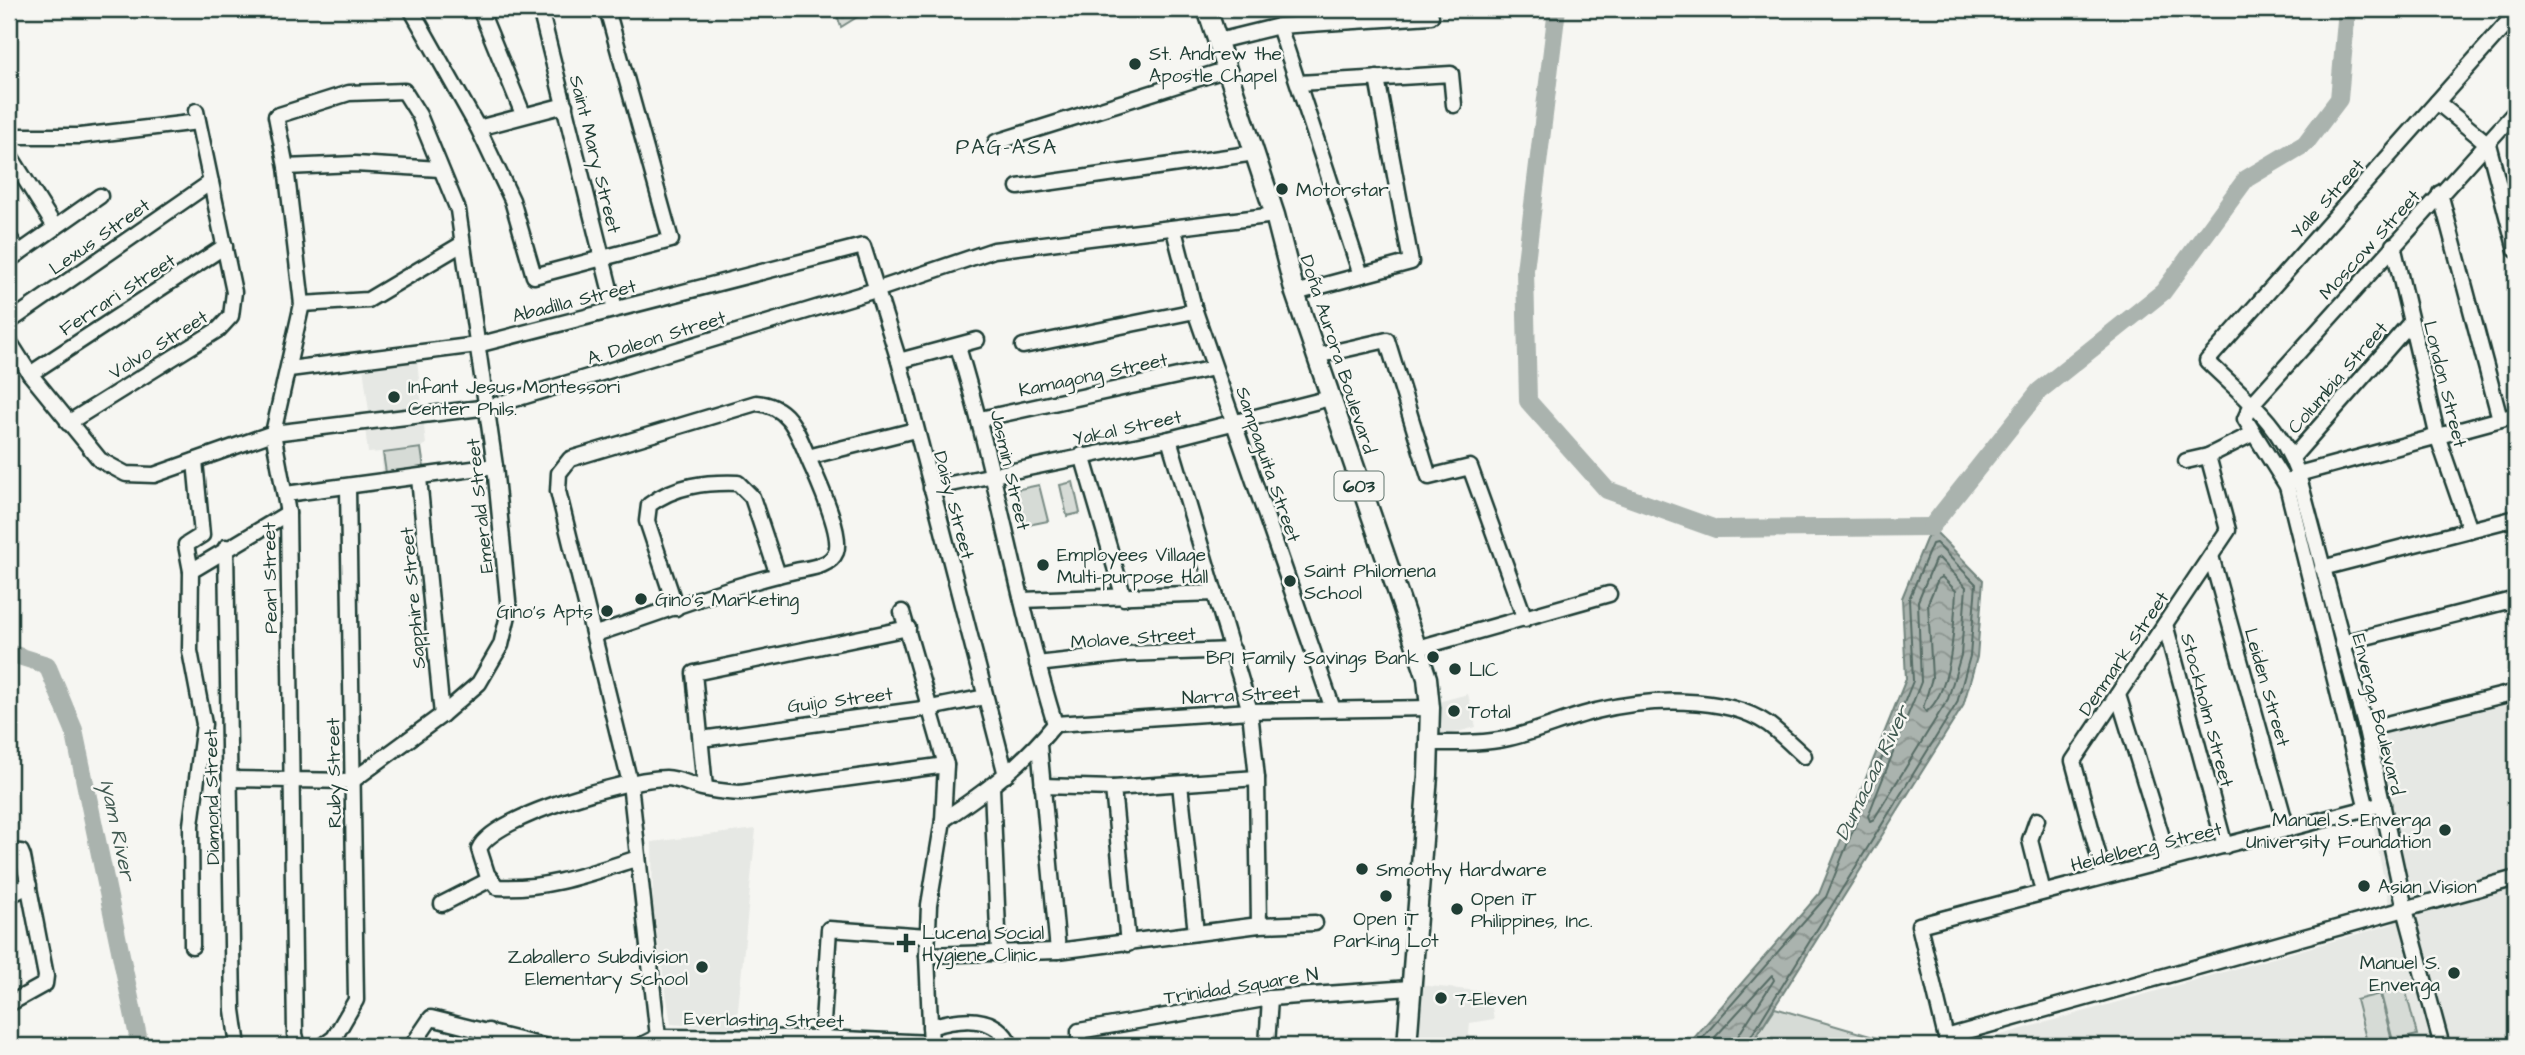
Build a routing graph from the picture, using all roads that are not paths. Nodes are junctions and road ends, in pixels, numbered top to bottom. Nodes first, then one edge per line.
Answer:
1 (411, 9) edge
2 (480, 9) edge
3 (540, 9) edge
4 (607, 9) edge
5 (1207, 9) edge
6 (2516, 13) edge
7 (1431, 16) dead end
8 (1279, 26) junction
9 (1218, 41) junction
10 (1228, 69) junction
11 (1377, 78) junction
12 (1298, 83) junction
13 (2437, 102) junction
14 (1454, 104) dead end
15 (565, 105) junction
16 (2516, 111) edge
17 (523, 114) junction
18 (276, 116) joint
19 (478, 128) junction
20 (9, 136) edge
21 (996, 142) dead end
22 (2488, 144) junction
23 (1255, 153) junction
24 (9, 154) edge
25 (286, 167) junction
26 (440, 169) junction
27 (211, 182) junction
28 (1018, 187) dead end
29 (2440, 192) junction
30 (100, 196) dead end
31 (1275, 215) junction
32 (55, 227) junction
33 (1174, 230) junction
34 (9, 237) edge
35 (462, 244) junction
36 (2393, 245) junction
37 (225, 246) junction
38 (863, 246) joint
39 (2516, 250) edge
40 (14, 256) edge
41 (601, 258) junction
42 (1361, 275) junction
43 (879, 289) junction
44 (1295, 293) junction
45 (302, 304) junction
46 (615, 309) junction
47 (1195, 311) junction
48 (9, 322) edge
49 (2411, 323) junction
50 (977, 340) dead end
51 (9, 341) edge
52 (477, 345) junction
53 (1023, 346) dead end
54 (958, 347) junction
55 (1316, 356) junction
56 (899, 361) junction
57 (1214, 368) junction
58 (289, 369) junction
59 (30, 374) junction
60 (1330, 398) junction
61 (2252, 404) junction
62 (489, 407) junction
63 (2516, 415) edge
64 (980, 419) junction
65 (2500, 419) junction
66 (1235, 422) junction
67 (68, 423) junction
68 (915, 430) junction
69 (273, 433) junction
70 (2252, 434) junction
71 (2438, 438) junction
72 (1169, 439) junction
73 (1082, 455) junction
74 (2208, 456) junction
75 (808, 457) junction
76 (2292, 458) junction
77 (195, 461) junction
78 (2186, 461) dead end
79 (495, 466) junction
80 (2298, 474) junction
81 (992, 477) junction
82 (419, 478) junction
83 (2287, 486) junction
84 (348, 488) junction
85 (931, 488) junction
86 (286, 494) junction
87 (288, 513) junction
88 (2516, 518) edge
89 (2470, 530) junction
90 (226, 547) junction
91 (2211, 556) junction
92 (2322, 568) junction
93 (191, 571) junction
94 (778, 575) junction
95 (1216, 593) junction
96 (1609, 594) dead end
97 (1124, 597) junction
98 (2516, 599) edge
99 (1021, 600) junction
100 (676, 608) junction
101 (902, 612) dead end
102 (1525, 618) junction
103 (2165, 624) junction
104 (908, 628) junction
105 (595, 634) junction
106 (2342, 643) junction
107 (1418, 648) junction
108 (1233, 650) junction
109 (1037, 664) junction
110 (2516, 692) edge
111 (2118, 695) junction
112 (985, 697) junction
113 (930, 708) junction
114 (1430, 708) junction
115 (1333, 709) junction
116 (1250, 711) junction
117 (442, 715) junction
118 (1055, 724) junction
119 (2366, 729) junction
120 (701, 739) junction
121 (1430, 743) junction
122 (1039, 745) junction
123 (1804, 756) dead end
124 (946, 765) junction
125 (1006, 775) junction
126 (1257, 778) junction
127 (230, 779) junction
128 (291, 781) junction
129 (352, 781) junction
130 (630, 783) junction
131 (1180, 784) junction
132 (1042, 786) junction
133 (992, 787) junction
134 (705, 788) junction
135 (1113, 788) junction
136 (2383, 804) junction
137 (2367, 809) junction
138 (943, 820) junction
139 (2037, 820) dead end
140 (2287, 829) junction
141 (2225, 846) junction
142 (15, 852) edge
143 (639, 858) junction
144 (2169, 860) junction
145 (2104, 876) junction
146 (2516, 878) edge
147 (491, 879) junction
148 (29, 885) junction
149 (2043, 892) junction
150 (9, 896) edge
151 (442, 904) dead end
152 (2405, 909) junction
153 (1315, 923) dead end
154 (1259, 925) junction
155 (1196, 933) junction
156 (928, 936) junction
157 (1128, 944) junction
158 (192, 946) dead end
159 (1058, 951) junction
160 (999, 954) junction
161 (927, 955) junction
162 (1409, 988) junction
163 (1270, 998) junction
164 (9, 1004) edge
165 (930, 1027) junction
166 (489, 1031) junction
167 (658, 1037) junction
168 (822, 1038) junction
169 (805, 1042) edge
170 (1947, 1042) edge
171 (931, 1045) edge
172 (238, 1046) edge
173 (298, 1046) edge
174 (323, 1046) edge
175 (412, 1046) edge
176 (478, 1046) edge
177 (543, 1046) edge
178 (640, 1046) edge
179 (1011, 1046) edge
180 (1079, 1046) edge
181 (1267, 1046) edge
182 (1407, 1046) edge
183 (2442, 1046) edge

1 - 19 street
2 - 17 street
3 - 15 street, Saint Mary Street
4 - 41 street
5 - 9 main road, Doña Aurora Boulevard / 603
6 - 13 street, Yale Street
7 - 8 street
8 - 9 street
8 - 12 street
9 - 10 main road, Doña Aurora Boulevard / 603
10 - 21 street
10 - 23 main road, Doña Aurora Boulevard / 603
11 - 12 street
11 - 14 street
11 - 42 street
12 - 42 street
13 - 22 street
13 - 61 street, Yale Street
15 - 17 street
15 - 41 street, Saint Mary Street
16 - 22 street, Moscow Street
17 - 19 street
18 - 25 street, Pearl Street
18 - 26 street, Emerald Street
19 - 41 street
20 - 27 street, Volvo Street
22 - 29 street, Moscow Street
22 - 39 street
23 - 28 street
23 - 31 main road, Doña Aurora Boulevard / 603
24 - 32 street
25 - 26 street
25 - 45 street, Pearl Street
26 - 35 street, Emerald Street
27 - 37 street, Volvo Street
27 - 48 street, Lexus Street
29 - 36 street, Moscow Street
29 - 65 street
30 - 32 street
31 - 33 street, A. Daleon Street
31 - 44 main road, Doña Aurora Boulevard / 603
32 - 40 street
33 - 43 street, A. Daleon Street
33 - 47 street, Sampaguita Street
34 - 40 street
35 - 45 street
35 - 52 street, Emerald Street
36 - 49 street, London Street
36 - 61 street, Moscow Street
37 - 59 street, Ferrari Street
37 - 67 street, Volvo Street
38 - 43 street, Daisy Street
38 - 46 street, Abadilla Street
41 - 46 street, Saint Mary Street
42 - 44 street
43 - 56 street, Daisy Street
43 - 62 street, A. Daleon Street
44 - 55 main road, Doña Aurora Boulevard / 603
45 - 58 street, Pearl Street
46 - 52 street, Abadilla Street
47 - 53 street
47 - 57 street, Sampaguita Street
49 - 71 street, London Street
49 - 76 street, Columbia Street
50 - 54 street
51 - 59 street, A. Daleon Street
52 - 58 street, Abadilla Street
52 - 62 street, Emerald Street
54 - 56 street
54 - 64 street, Jasmin Street
55 - 60 main road, Doña Aurora Boulevard / 603
55 - 102 street
56 - 68 street, Daisy Street
57 - 64 street, Kamagong Street
57 - 66 street, Sampaguita Street
58 - 69 street, Pearl Street
59 - 67 street, A. Daleon Street
60 - 66 street, Yakal Street
60 - 107 main road, Doña Aurora Boulevard / 603
61 - 70 street
61 - 76 street, Enverga Boulevard
62 - 69 street, A. Daleon Street
62 - 79 street, Emerald Street
63 - 65 street
64 - 81 street, Jasmin Street
65 - 71 street
66 - 72 street, Yakal Street
66 - 115 street, Sampaguita Street
67 - 77 street, A. Daleon Street
68 - 75 street
68 - 85 street, Daisy Street
69 - 77 street, A. Daleon Street
69 - 86 street, Pearl Street
70 - 74 street
70 - 83 street
71 - 80 street
71 - 89 street, London Street
72 - 73 street, Yakal Street
72 - 95 street
73 - 81 street, Yakal Street
73 - 97 street
74 - 78 street
74 - 91 street, Denmark Street
75 - 94 street
75 - 105 street
76 - 80 street, Enverga Boulevard
77 - 93 street
79 - 82 street
79 - 117 street, Emerald Street
80 - 83 street
80 - 92 street, Enverga Boulevard
81 - 85 street, Yakal Street
81 - 99 street, Jasmin Street
82 - 84 street
82 - 117 street, Sapphire Street
83 - 137 street
84 - 86 street
84 - 129 street, Ruby Street
85 - 112 street, Daisy Street
86 - 87 street, Pearl Street
87 - 90 street
87 - 128 street, Pearl Street
88 - 89 street
89 - 92 street
90 - 93 street
90 - 127 street, Diamond Street
91 - 103 street, Denmark Street
91 - 140 street, Leiden Street
92 - 106 street, Enverga Boulevard
93 - 158 street
94 - 100 street
94 - 100 street
95 - 97 street
95 - 108 street
96 - 102 street
97 - 99 street
98 - 106 street
99 - 109 street, Jasmin Street
100 - 105 street
101 - 104 street
102 - 107 street
103 - 111 street, Denmark Street
103 - 141 street, Stockholm Street
104 - 113 street
104 - 120 street
105 - 130 street
106 - 119 street, Enverga Boulevard
107 - 114 main road, Doña Aurora Boulevard / 603
108 - 109 street, Molave Street
108 - 116 street
109 - 118 street, Jasmin Street
110 - 119 street
111 - 144 street
111 - 145 street, Denmark Street
112 - 113 street, Guijo Street
112 - 125 street, Daisy Street
113 - 120 street, Guijo Street
113 - 124 street
114 - 115 street, Narra Street
114 - 121 main road, Doña Aurora Boulevard / 603
115 - 116 street, Narra Street
116 - 118 street, Narra Street
116 - 126 street
117 - 129 street, Emerald Street
118 - 122 street
119 - 136 street, Enverga Boulevard
120 - 134 street
121 - 123 street
121 - 162 main road, Doña Aurora Boulevard / 603
122 - 125 street
122 - 132 street
124 - 134 street
124 - 138 street
125 - 133 street
126 - 131 street
126 - 154 street
127 - 128 street
127 - 172 street, Diamond Street
128 - 129 street
128 - 173 street, Pearl Street
129 - 174 street, Ruby Street
130 - 134 street
130 - 143 street
130 - 147 street
131 - 135 street
131 - 155 street
132 - 135 street
132 - 159 street
133 - 138 street
133 - 160 street
135 - 157 street
136 - 137 street, Heidelberg Street
136 - 152 street, Enverga Boulevard
137 - 140 street, Heidelberg Street
138 - 156 street
139 - 149 street
140 - 141 street, Heidelberg Street
141 - 144 street, Heidelberg Street
142 - 148 street
143 - 147 street
143 - 167 street
144 - 145 street, Heidelberg Street
145 - 149 street, Heidelberg Street
146 - 152 street
147 - 151 street
148 - 150 street
148 - 164 street
149 - 170 street, Heidelberg Street
152 - 170 street
152 - 183 street, Enverga Boulevard
153 - 154 street
154 - 155 street
155 - 157 street
156 - 161 street
156 - 168 street
157 - 159 street
159 - 160 street
160 - 161 street
161 - 165 street
162 - 163 street, Trinidad Square N
162 - 182 main road, Doña Aurora Boulevard / 603
163 - 180 street, Trinidad Square N
163 - 181 street
165 - 171 street
165 - 179 street
166 - 175 street
166 - 176 street
166 - 177 street
167 - 169 street, Everlasting Street
167 - 178 street, Everlasting Street
168 - 169 street, Everlasting Street
168 - 171 street, Everlasting Street

